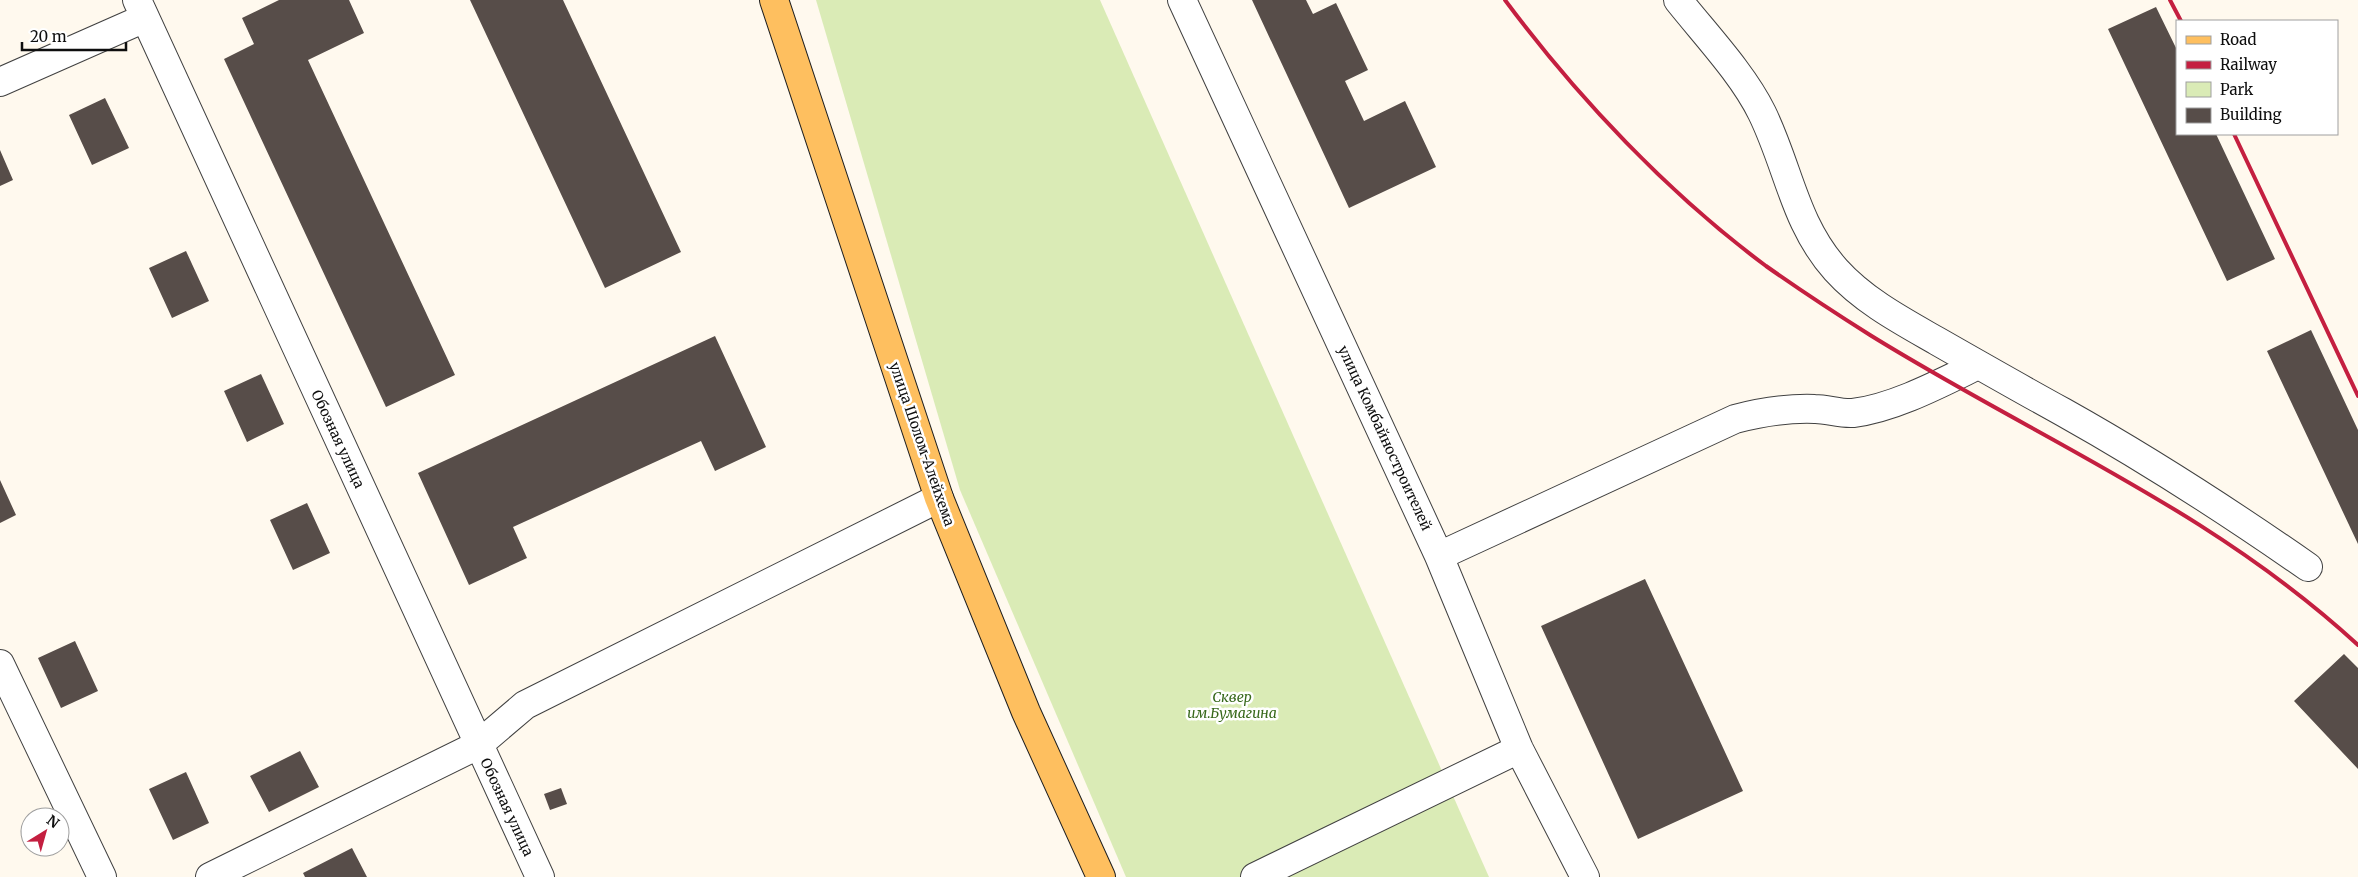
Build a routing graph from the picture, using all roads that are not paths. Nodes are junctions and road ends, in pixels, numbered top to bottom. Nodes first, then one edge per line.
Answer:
1 (774, 0) edge
2 (1182, 0) edge
3 (1678, 0) edge
4 (141, 9) edge
5 (0, 82) edge
6 (1978, 365) junction
7 (939, 498) junction
8 (1439, 556) junction
9 (2308, 567) dead end
10 (0, 664) edge
11 (478, 745) junction
12 (1519, 749) junction
13 (102, 877) edge
14 (210, 877) edge
15 (540, 877) edge
16 (1101, 877) edge
17 (1255, 877) edge
18 (1585, 877) edge

1 - 7 main road, улица Шолом-Алейхема
2 - 8 street, улица Комбайностроителей
3 - 6 street
4 - 5 street
4 - 11 street, Обозная улица
6 - 8 street
6 - 9 street
7 - 11 street
7 - 16 main road, улица Шолом-Алейхема
8 - 12 street, улица Комбайностроителей
10 - 13 street
11 - 14 street
11 - 15 street, Обозная улица
12 - 17 street
12 - 18 street, улица Комбайностроителей

